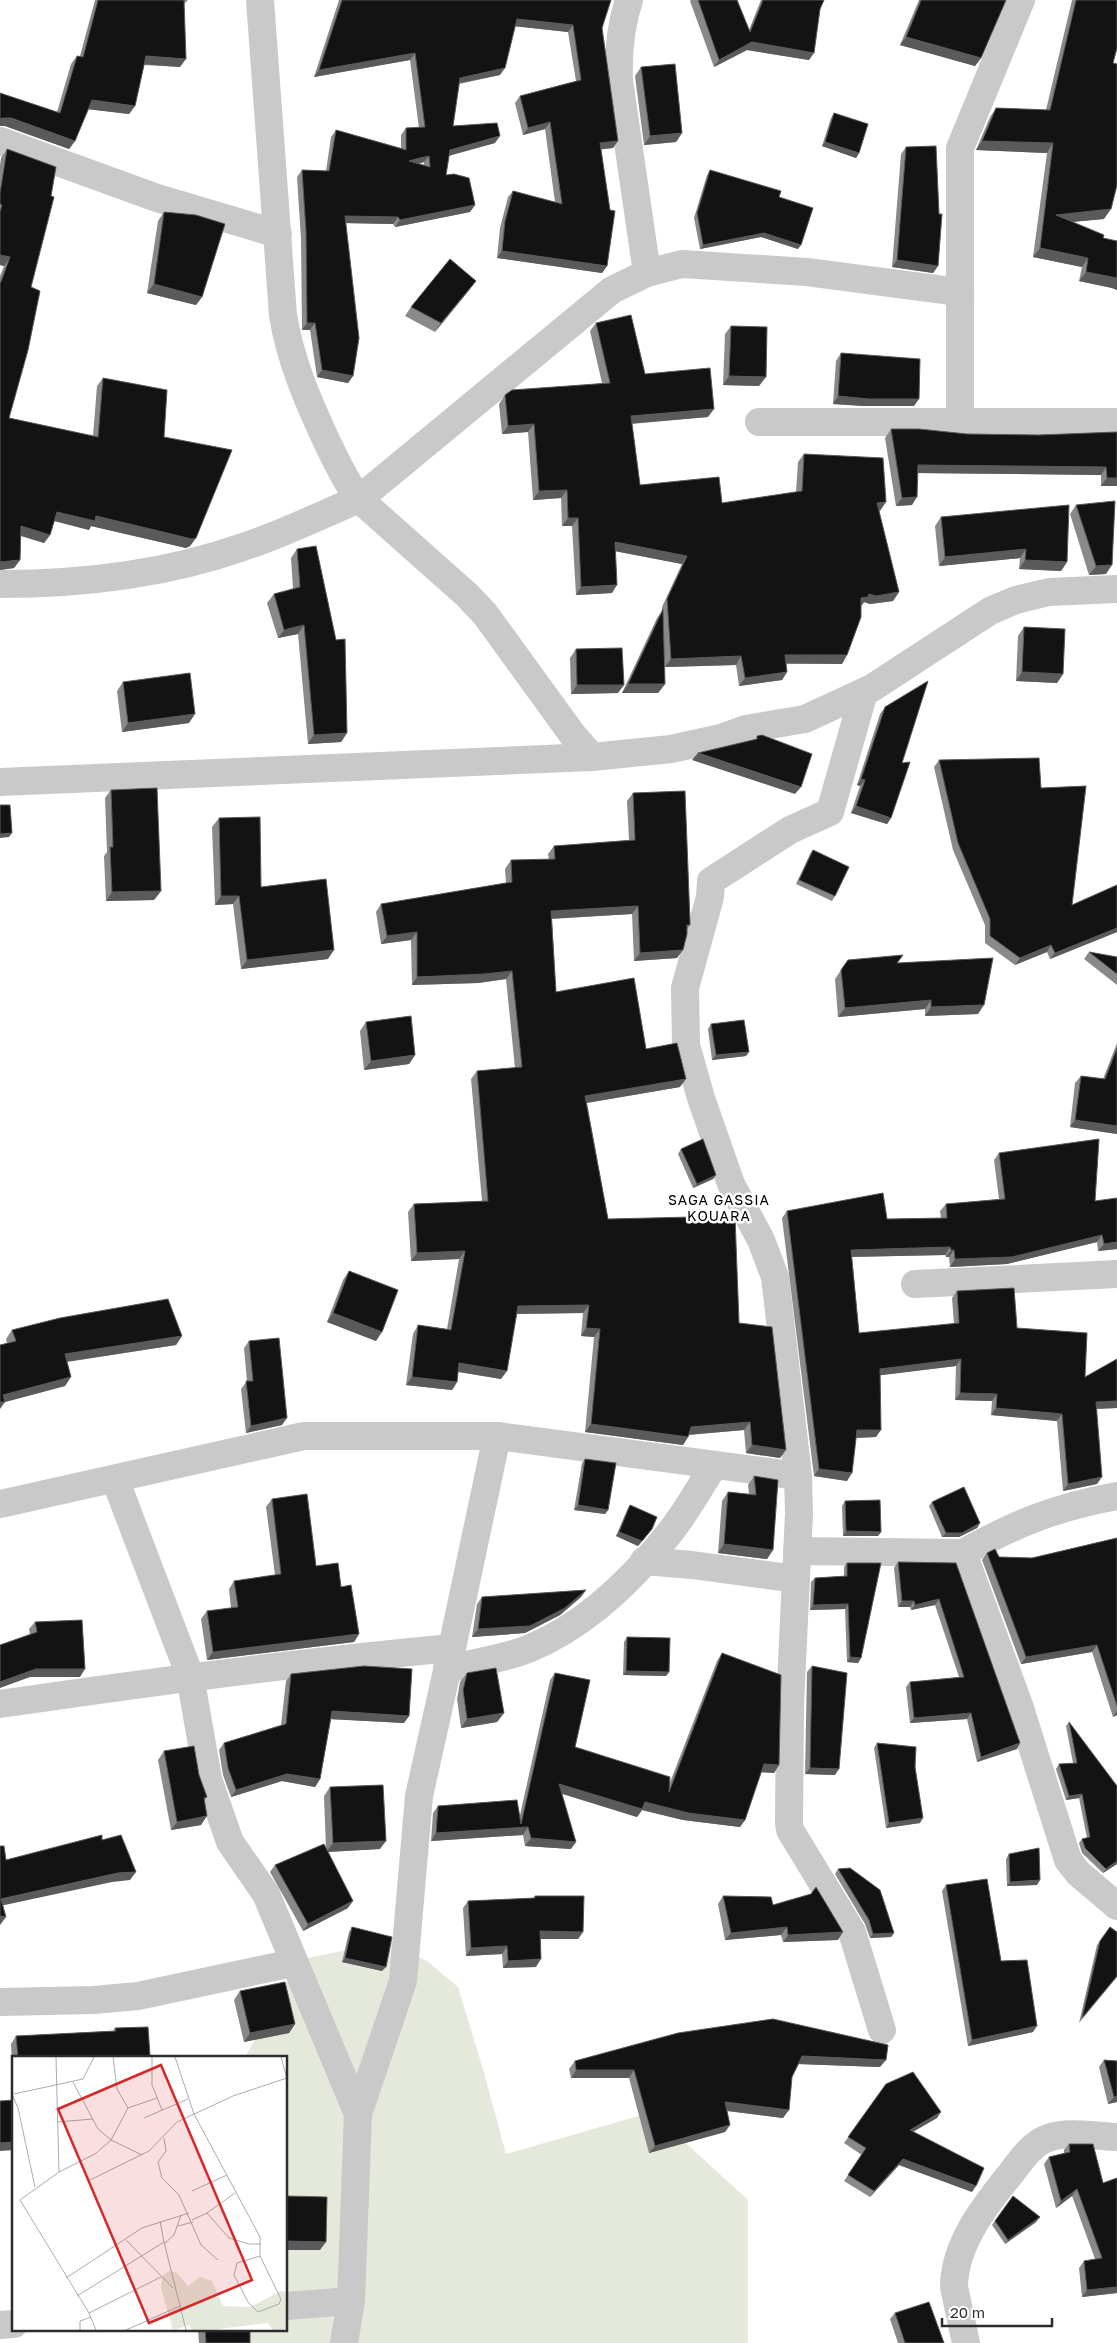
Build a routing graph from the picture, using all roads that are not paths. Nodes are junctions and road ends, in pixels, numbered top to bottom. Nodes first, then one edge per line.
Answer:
1 (260, 0) edge
2 (629, 0) edge
3 (1021, 0) edge
4 (0, 141) edge
5 (278, 234) junction
6 (647, 273) junction
7 (959, 292) junction
8 (960, 420) junction
9 (759, 422) dead end
10 (1117, 422) edge
11 (359, 499) junction
12 (0, 584) edge
13 (1117, 588) edge
14 (864, 692) junction
15 (592, 757) junction
16 (0, 782) edge
17 (1117, 1274) edge
18 (915, 1284) dead end
19 (497, 1436) junction
20 (714, 1465) junction
21 (798, 1476) junction
22 (114, 1480) junction
23 (1117, 1496) edge
24 (0, 1504) edge
25 (797, 1551) junction
26 (963, 1553) junction
27 (644, 1561) junction
28 (796, 1578) junction
29 (449, 1658) junction
30 (190, 1676) junction
31 (0, 1704) edge
32 (1117, 1906) edge
33 (294, 1963) junction
34 (0, 2002) edge
35 (882, 2030) dead end
36 (358, 2114) junction
37 (1117, 2137) edge
38 (351, 2301) junction
39 (288, 2306) edge
40 (344, 2343) edge
41 (966, 2343) edge

1 - 5 street
2 - 6 street
3 - 7 street
4 - 5 street
5 - 11 street
6 - 7 street
6 - 11 street
7 - 8 street
8 - 9 street
8 - 10 street
11 - 12 street
11 - 15 street
13 - 14 street
14 - 15 street
14 - 21 street
15 - 16 street
17 - 18 street
19 - 20 street
19 - 22 street
19 - 29 street
20 - 21 street
20 - 27 street
21 - 25 street
22 - 24 street
22 - 30 street
23 - 26 street
25 - 26 street
25 - 28 street
26 - 32 street
27 - 28 street
27 - 29 street
28 - 35 street
29 - 30 street
29 - 36 street
30 - 31 street
30 - 33 street
33 - 34 street
33 - 36 street
36 - 38 street
37 - 41 street
38 - 39 street
38 - 40 street

